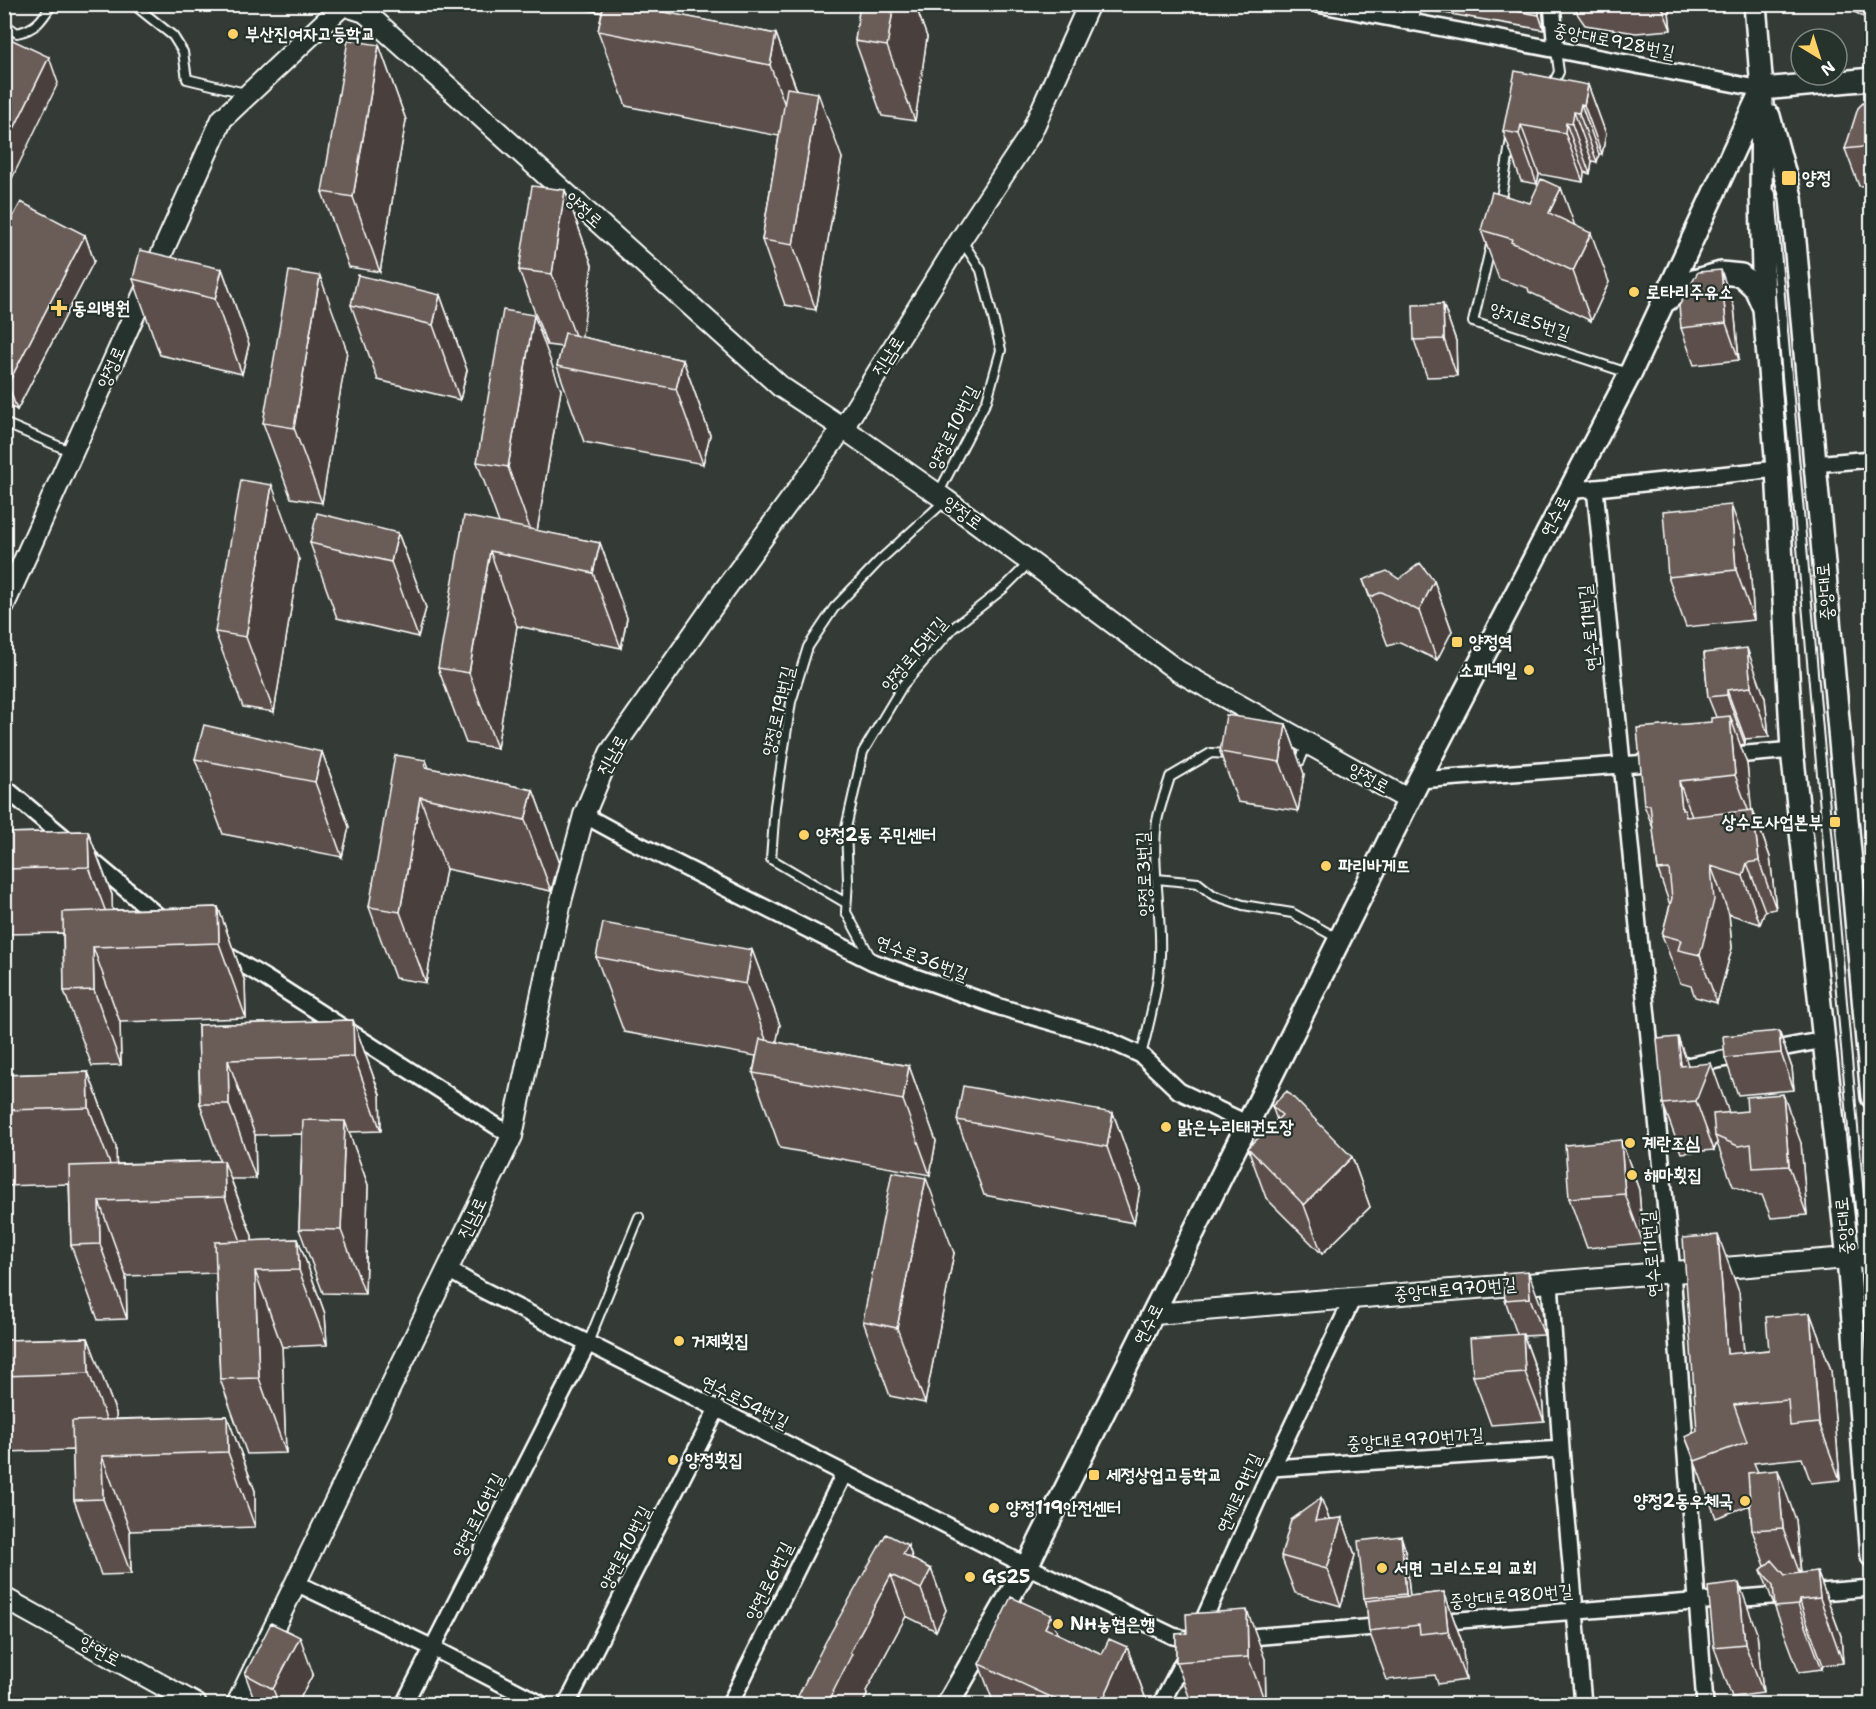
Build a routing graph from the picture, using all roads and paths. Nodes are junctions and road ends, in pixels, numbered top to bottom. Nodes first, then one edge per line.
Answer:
1 (5, 4) edge
2 (52, 4) edge
3 (133, 4) edge
4 (1089, 4) edge
5 (1317, 4) edge
6 (1411, 4) edge
7 (1552, 4) edge
8 (1755, 4) edge
9 (1412, 23) junction
10 (1556, 50) junction
11 (1872, 79) edge
12 (1762, 89) junction
13 (249, 94) junction
14 (1547, 98) edge
15 (1513, 128) edge
16 (1499, 210) edge
17 (1495, 232) edge
18 (961, 240) junction
19 (1662, 304) junction
20 (1764, 308) junction
21 (1630, 374) junction
22 (4, 423) edge
23 (843, 428) junction
24 (73, 453) junction
25 (1872, 459) edge
26 (1814, 464) junction
27 (1777, 469) junction
28 (1595, 488) junction
29 (1568, 491) junction
30 (942, 498) junction
31 (1030, 562) junction
32 (4, 605) edge
33 (1308, 743) junction
34 (1792, 750) junction
35 (1232, 754) edge
36 (1713, 757) edge
37 (1288, 759) dead end
38 (1679, 760) edge
39 (1622, 765) junction
40 (1419, 780) junction
41 (4, 787) edge
42 (1409, 800) junction
43 (584, 815) junction
44 (1157, 879) junction
45 (846, 903) junction
46 (178, 927) edge
47 (1339, 939) junction
48 (208, 944) edge
49 (873, 962) junction
50 (1824, 1040) junction
51 (1142, 1055) junction
52 (1653, 1072) junction
53 (1872, 1097) edge
54 (1248, 1124) junction
55 (512, 1136) junction
56 (639, 1217) dead end
57 (1861, 1258) edge
58 (447, 1269) junction
59 (1672, 1272) junction
60 (1550, 1282) junction
61 (1353, 1298) junction
62 (1154, 1314) junction
63 (588, 1343) junction
64 (1872, 1344) edge
65 (717, 1409) junction
66 (1561, 1449) junction
67 (1272, 1467) junction
68 (844, 1474) junction
69 (1872, 1556) edge
70 (1027, 1566) junction
71 (296, 1583) junction
72 (1872, 1588) edge
73 (4, 1598) edge
74 (1698, 1603) junction
75 (1574, 1610) junction
76 (1229, 1639) edge
77 (1199, 1641) junction
78 (432, 1648) junction
79 (196, 1704) edge
80 (237, 1704) edge
81 (404, 1704) edge
82 (542, 1704) edge
83 (567, 1704) edge
84 (730, 1704) edge
85 (948, 1704) edge
86 (1161, 1704) edge
87 (1583, 1704) edge
88 (1705, 1704) edge

1 - 2 lane
3 - 13 lane
4 - 18 street, 진남로
5 - 9 street, 중앙대로928번길
6 - 9 street
7 - 10 street
8 - 12 main road, 중앙대로
9 - 10 street, 중앙대로928번길
10 - 12 street, 중앙대로928번길
10 - 14 lane
11 - 12 main road
12 - 19 main road, 연수로
12 - 20 main road, 중앙대로
12 - 26 main road, 중앙대로
12 - 57 lane
13 - 23 street, 양정로
13 - 24 street, 양정로
15 - 16 lane
17 - 21 lane, 양지로5번길
18 - 23 street, 진남로
18 - 30 lane, 양정로10번길
19 - 20 main road
19 - 21 main road, 연수로
20 - 27 main road, 중앙대로
21 - 29 main road, 연수로
22 - 24 lane
23 - 30 street, 양정로
23 - 43 street, 진남로
24 - 32 street, 양정로
25 - 26 street
26 - 53 main road, 중앙대로
27 - 28 street
27 - 34 main road, 중앙대로
28 - 29 street
28 - 39 street, 연수로11번길
29 - 40 main road, 연수로
30 - 31 street, 양정로
30 - 45 lane, 양정로19번길
31 - 33 street, 양정로
31 - 45 lane, 양정로15번길
33 - 37 lane
33 - 42 street, 양정로
34 - 36 street
34 - 50 main road, 중앙대로
35 - 44 lane, 양정로3번길
38 - 39 street
39 - 40 street
39 - 52 street, 연수로11번길
40 - 42 main road, 연수로
41 - 46 street
42 - 47 main road, 연수로
43 - 49 street, 연수로36번길
43 - 55 street, 진남로
44 - 47 lane
44 - 51 lane, 양정로3번길
45 - 49 lane, 양정로15번길
47 - 54 main road, 연수로
48 - 55 street
49 - 51 street, 연수로36번길
50 - 52 street
50 - 57 main road, 중앙대로
51 - 54 street, 연수로36번길
52 - 59 street, 연수로11번길
54 - 62 main road, 연수로
55 - 58 street, 진남로
56 - 63 lane
57 - 59 street, 중앙대로970번길
57 - 64 lane
57 - 69 main road, 중앙대로
58 - 63 street, 연수로54번길
58 - 71 street, 진남로
59 - 60 street, 중앙대로970번길
59 - 74 street, 연수로11번길
60 - 61 street, 중앙대로970번길
60 - 66 street
61 - 62 street, 중앙대로970번길
61 - 67 street, 연제로9번길
62 - 70 main road, 연수로
63 - 65 street, 연수로54번길
63 - 78 street, 양연로16번길
65 - 68 street, 연수로54번길
65 - 83 street, 양연로10번길
66 - 67 street, 중앙대로970번가길
66 - 75 street
67 - 77 street, 연제로9번길
68 - 70 street, 연수로54번길
68 - 84 street, 양연로6번길
70 - 77 street
70 - 85 main road, 연수로
71 - 78 street
71 - 80 street, 진남로
72 - 74 street, 중앙대로980번길
73 - 79 street, 양연로
74 - 75 street, 중앙대로980번길
74 - 88 street, 연수로11번길
75 - 76 street, 중앙대로980번길
75 - 87 street
77 - 86 street, 연제로9번길
78 - 81 street, 양연로16번길
78 - 82 street

